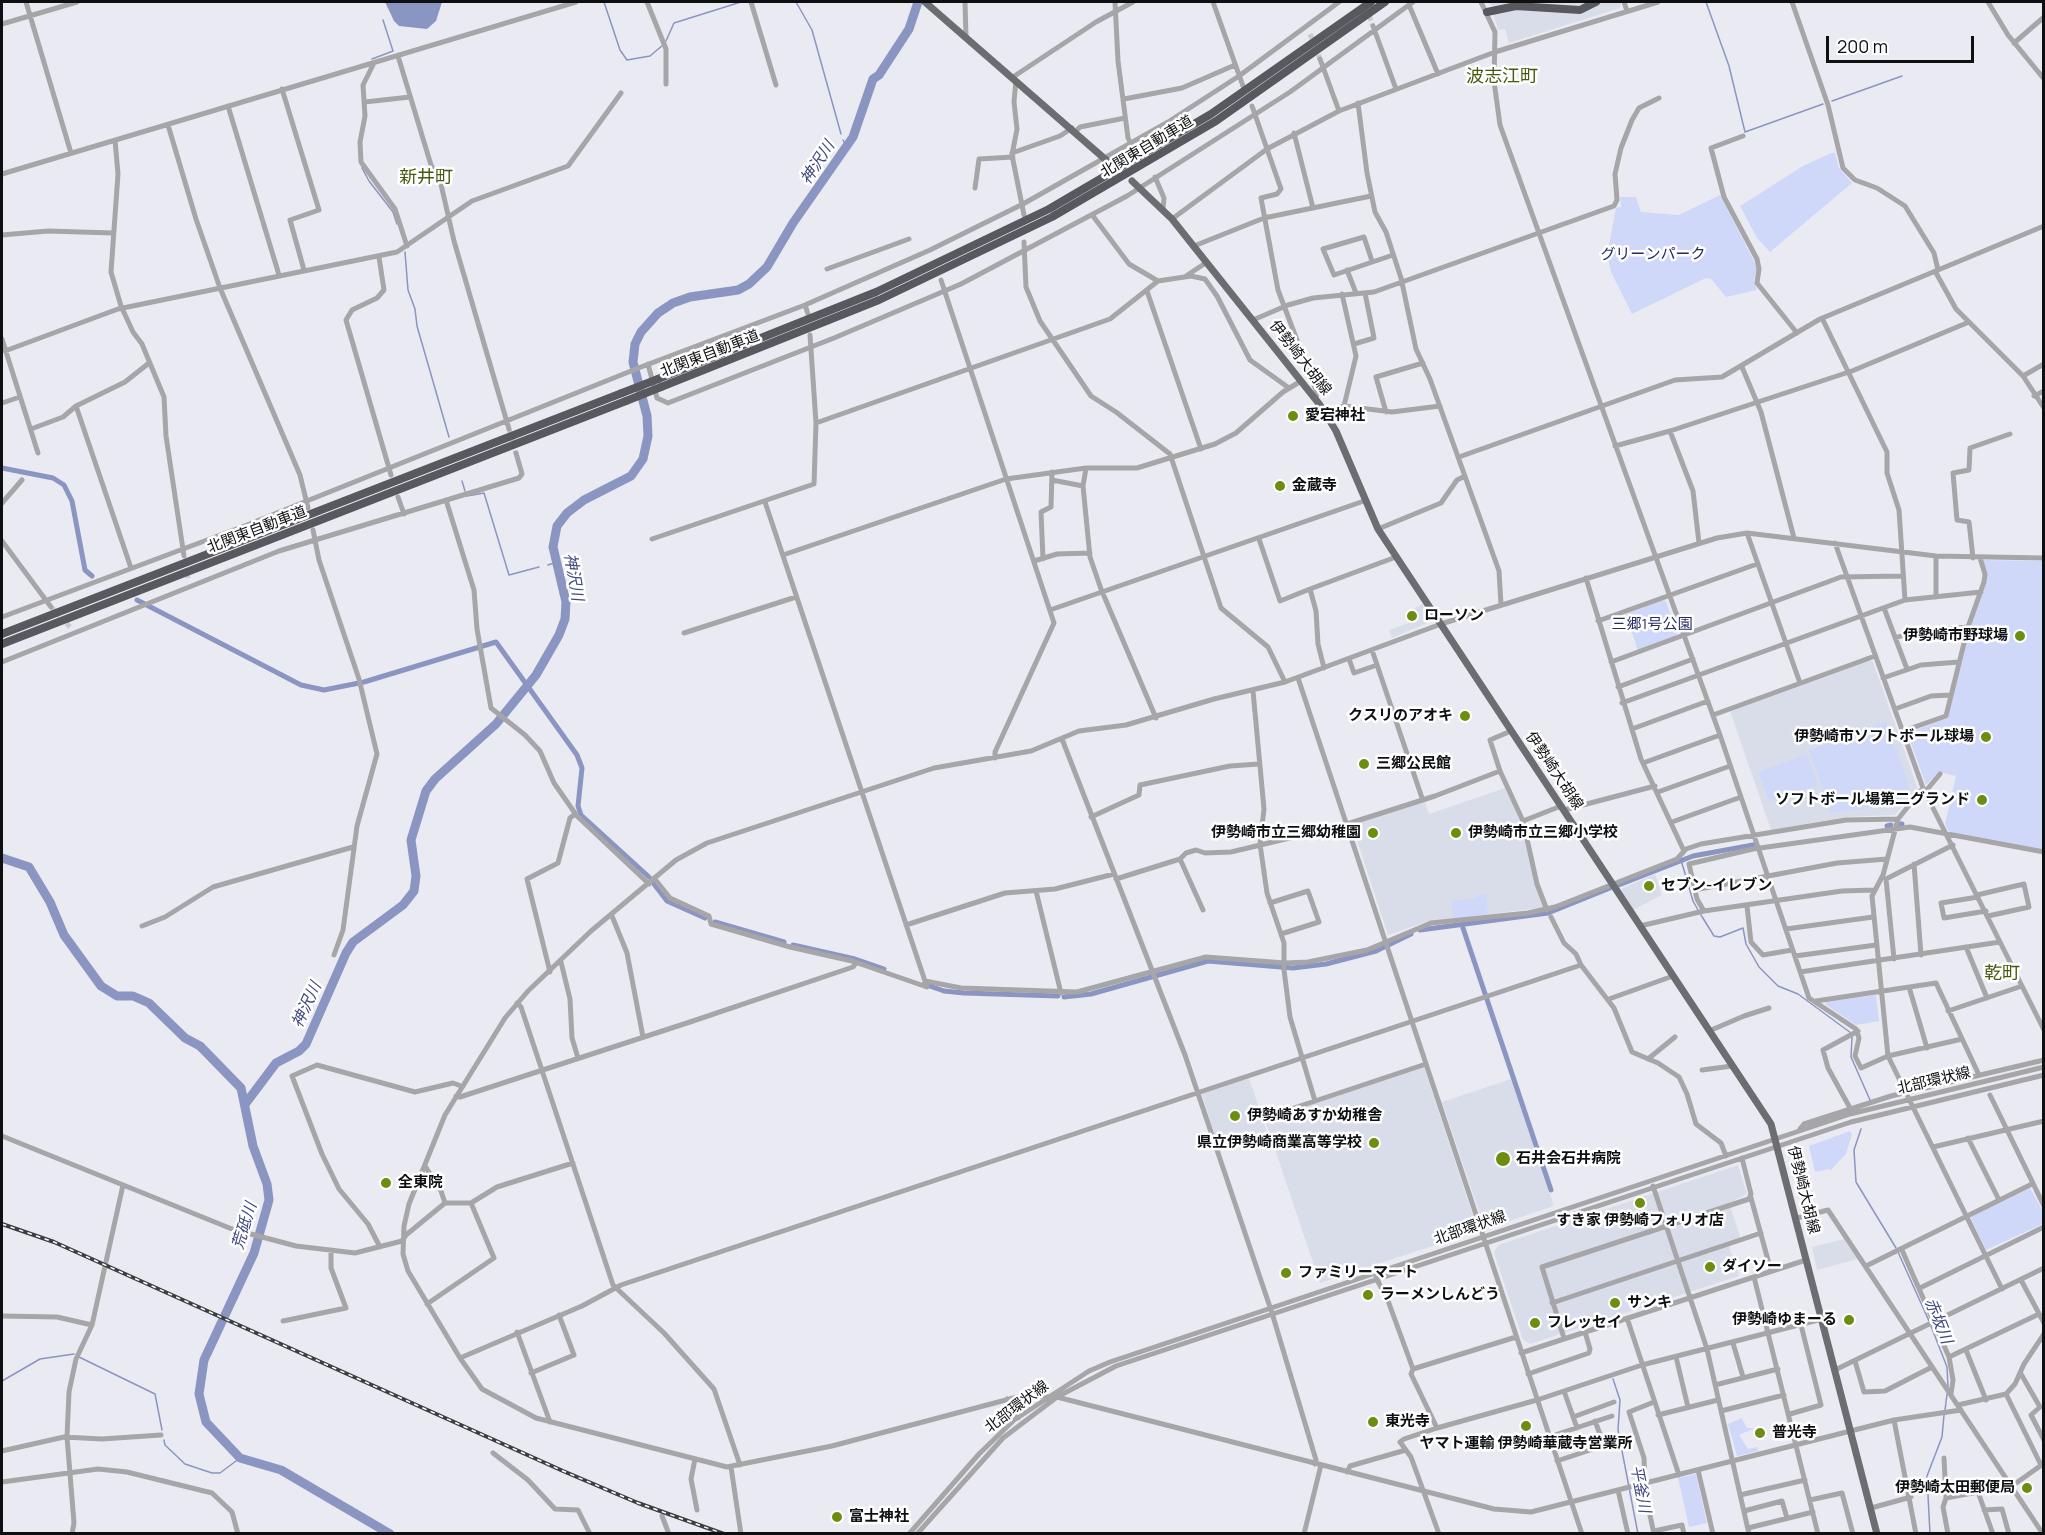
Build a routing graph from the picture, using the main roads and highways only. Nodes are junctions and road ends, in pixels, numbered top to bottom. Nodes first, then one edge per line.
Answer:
1 (925, 2) edge
2 (1362, 2) edge
3 (1371, 2) edge
4 (1385, 2) edge
5 (1393, 2) edge
6 (1594, 2) edge
7 (1488, 12) road end
8 (1348, 29) junction
9 (1298, 55) junction
10 (1113, 165) dead end
11 (1132, 182) dead end
12 (660, 383) junction
13 (624, 397) junction
14 (2, 634) edge
15 (2, 644) edge
16 (1876, 1533) edge

1 - 10 main road
2 - 9 highway
3 - 9 highway, 北関東自動車道
4 - 8 highway, 北関東自動車道
5 - 8 highway
6 - 7 highway
8 - 12 highway, 北関東自動車道
9 - 12 highway, 北関東自動車道
11 - 16 main road, 伊勢崎大胡線
12 - 13 highway, 北関東自動車道, bridge
13 - 14 highway, 北関東自動車道
13 - 15 highway, 北関東自動車道

